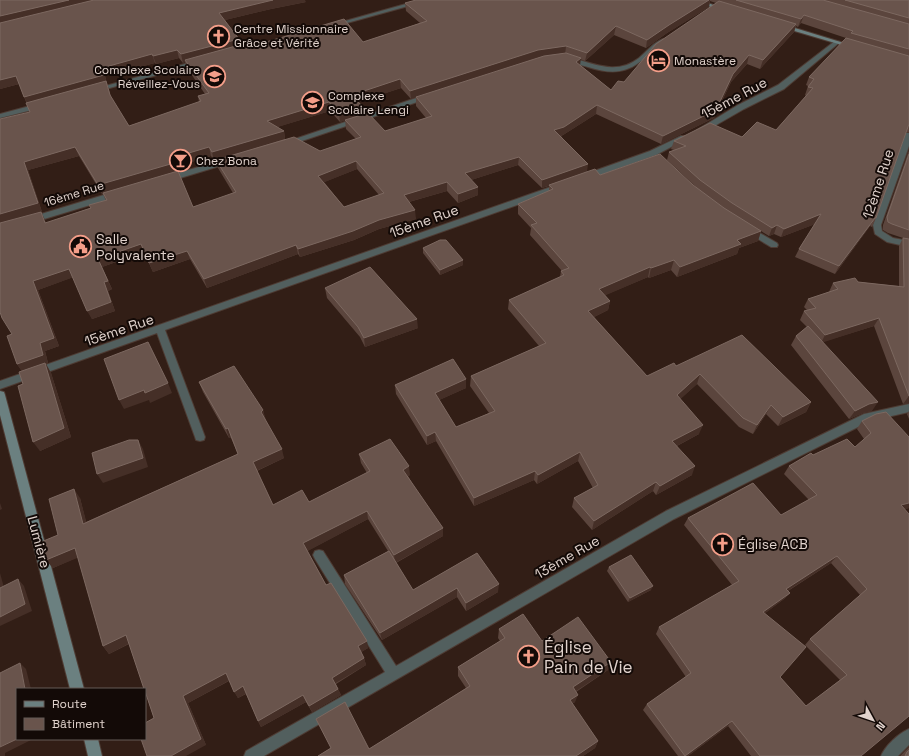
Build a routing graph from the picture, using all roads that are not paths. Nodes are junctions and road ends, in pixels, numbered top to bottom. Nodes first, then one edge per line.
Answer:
1 (427, 0) edge
2 (692, 0) edge
3 (730, 11) edge
4 (776, 24) edge
5 (328, 27) edge
6 (668, 38) edge
7 (837, 42) junction
8 (858, 48) edge
9 (560, 58) edge
10 (206, 60) edge
11 (91, 91) edge
12 (437, 94) edge
13 (46, 104) edge
14 (0, 116) edge
15 (909, 135) edge
16 (280, 145) edge
17 (235, 159) edge
18 (159, 181) edge
19 (121, 193) edge
20 (23, 222) edge
21 (738, 222) edge
22 (909, 244) edge
23 (774, 245) dead end
24 (160, 329) junction
25 (0, 385) edge
26 (0, 396) edge
27 (909, 408) edge
28 (200, 437) dead end
29 (319, 555) dead end
30 (394, 674) junction
31 (77, 688) edge
32 (909, 736) edge
33 (91, 740) edge
34 (95, 756) edge
35 (251, 756) edge
36 (888, 756) edge

1 - 5 street
2 - 3 street
4 - 7 street
6 - 9 street
7 - 8 street
7 - 24 street, 15ème Rue
10 - 11 street
12 - 16 street
13 - 14 street
15 - 22 street, 12ème Rue
17 - 18 street
19 - 20 street, 16ème Rue
21 - 23 street
24 - 25 street, 15ème Rue
24 - 28 street
26 - 31 street, Lumière
27 - 30 street, 13ème Rue
29 - 30 street
30 - 35 street, 13ème Rue
32 - 36 street
33 - 34 street

